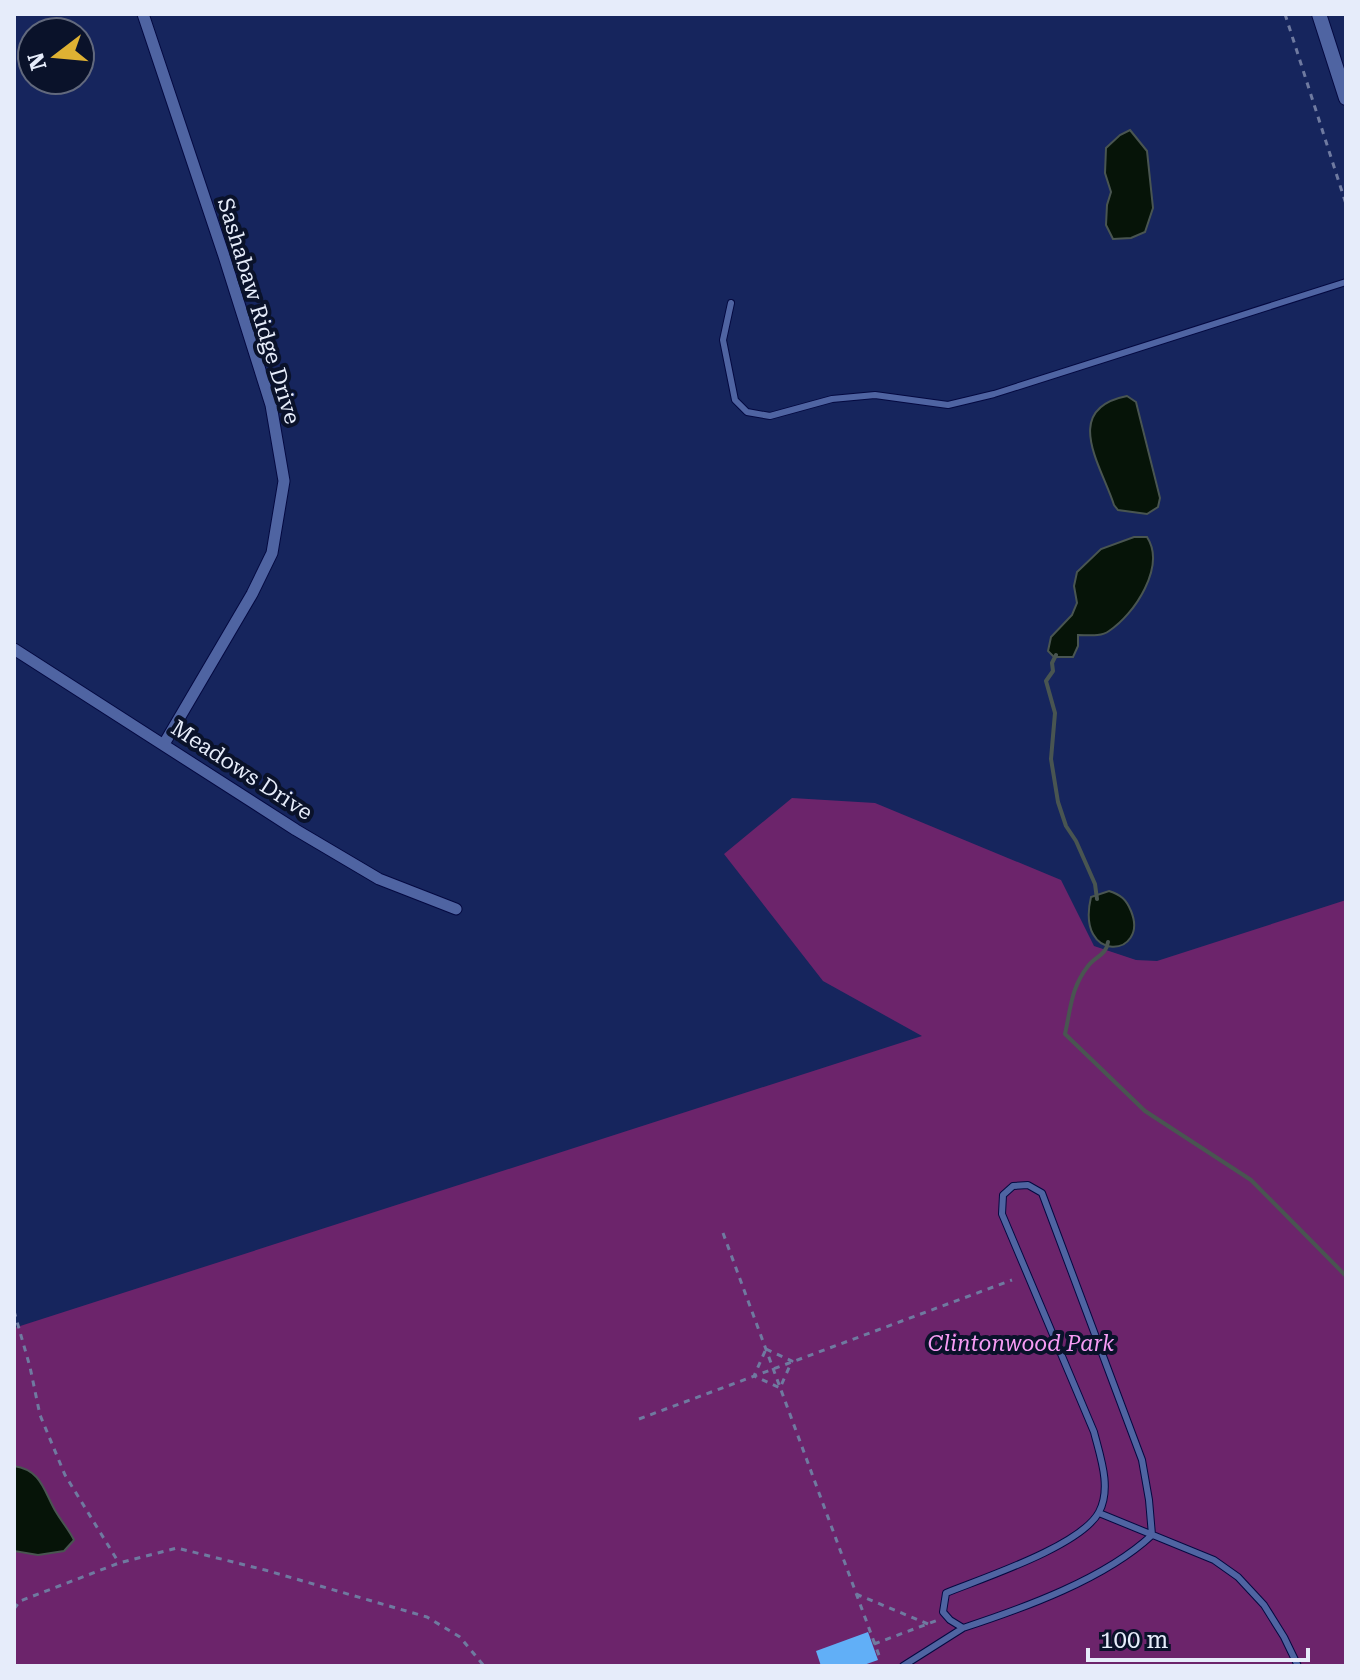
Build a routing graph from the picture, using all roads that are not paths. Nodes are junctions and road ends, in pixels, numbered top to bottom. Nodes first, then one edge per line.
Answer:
1 (143, 14) edge
2 (1319, 14) edge
3 (1346, 98) edge
4 (1346, 282) edge
5 (731, 303) dead end
6 (14, 649) edge
7 (164, 744) junction
8 (456, 909) dead end
9 (1099, 1513) junction
10 (1152, 1535) junction
11 (963, 1628) junction
12 (903, 1666) edge
13 (1298, 1666) edge

1 - 7 street, Sashabaw Ridge Drive
2 - 3 street
4 - 5 lane
6 - 7 street, Meadows Drive
7 - 8 street, Meadows Drive
9 - 10 lane
9 - 10 lane
9 - 11 lane
10 - 11 lane
10 - 13 lane
11 - 12 lane

